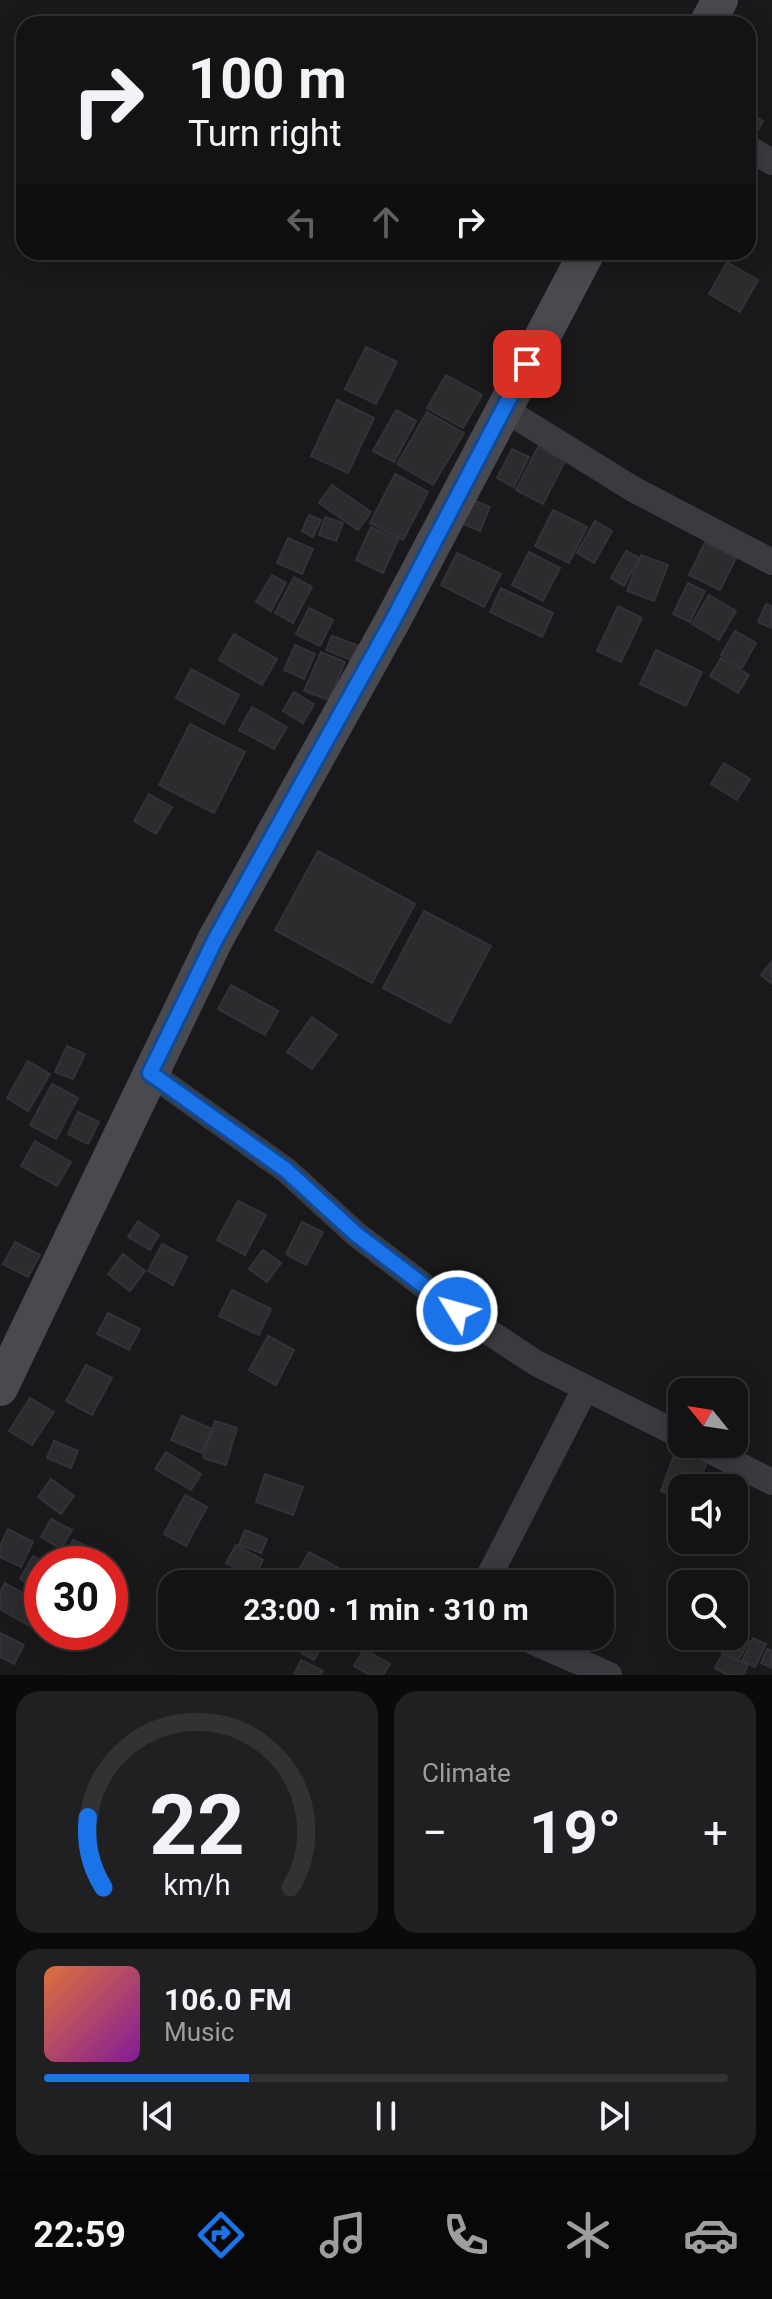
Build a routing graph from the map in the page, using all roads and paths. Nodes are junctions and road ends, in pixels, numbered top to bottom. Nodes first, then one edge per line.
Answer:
1 (583, 260) edge
2 (504, 409) junction
3 (772, 562) edge
4 (150, 1073) junction
5 (0, 1388) edge
6 (585, 1389) junction
7 (668, 1429) edge
8 (725, 1458) edge
9 (772, 1482) edge
10 (492, 1570) edge
11 (552, 1650) edge
12 (609, 1675) edge

1 - 2 street
2 - 3 street
2 - 4 street
4 - 5 street
4 - 6 street
6 - 7 street
6 - 10 street
8 - 9 street
11 - 12 street

